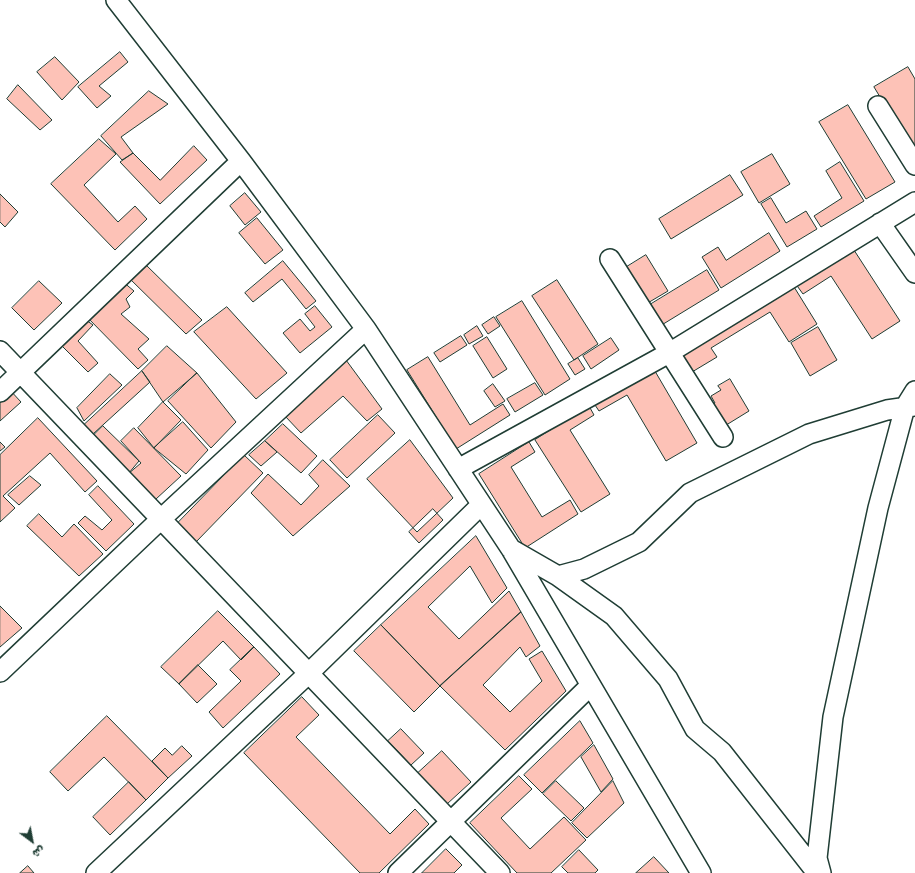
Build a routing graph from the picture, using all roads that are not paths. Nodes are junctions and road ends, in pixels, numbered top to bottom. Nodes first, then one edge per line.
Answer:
1 (116, 0) edge
2 (878, 106) dead end
3 (241, 161) junction
4 (915, 165) edge
5 (915, 202) edge
6 (880, 223) junction
7 (610, 259) dead end
8 (915, 273) edge
9 (366, 329) junction
10 (0, 351) edge
11 (669, 353) junction
12 (20, 372) junction
13 (915, 391) edge
14 (0, 392) edge
15 (910, 407) edge
16 (723, 438) dead end
17 (458, 469) junction
18 (481, 505) junction
19 (161, 519) junction
20 (510, 549) junction
21 (558, 576) junction
22 (0, 672) edge
23 (309, 673) junction
24 (590, 686) junction
25 (451, 822) junction
26 (96, 873) edge
27 (398, 873) edge
28 (500, 873) edge
29 (701, 873) edge
30 (817, 873) edge
31 (821, 873) edge

1 - 3 street
2 - 4 street
3 - 9 street
3 - 12 street
5 - 6 street
6 - 8 street
6 - 11 street
7 - 11 street
9 - 17 street
9 - 19 street
10 - 12 street
11 - 16 street
11 - 17 street
12 - 14 street
12 - 19 street
13 - 15 street
15 - 21 street
15 - 31 street
17 - 18 street
18 - 20 street
18 - 23 street
19 - 22 street
19 - 23 street
20 - 21 street
20 - 24 street
21 - 30 street
23 - 25 street
23 - 26 street
24 - 25 street
24 - 29 street
25 - 27 street
25 - 28 street

